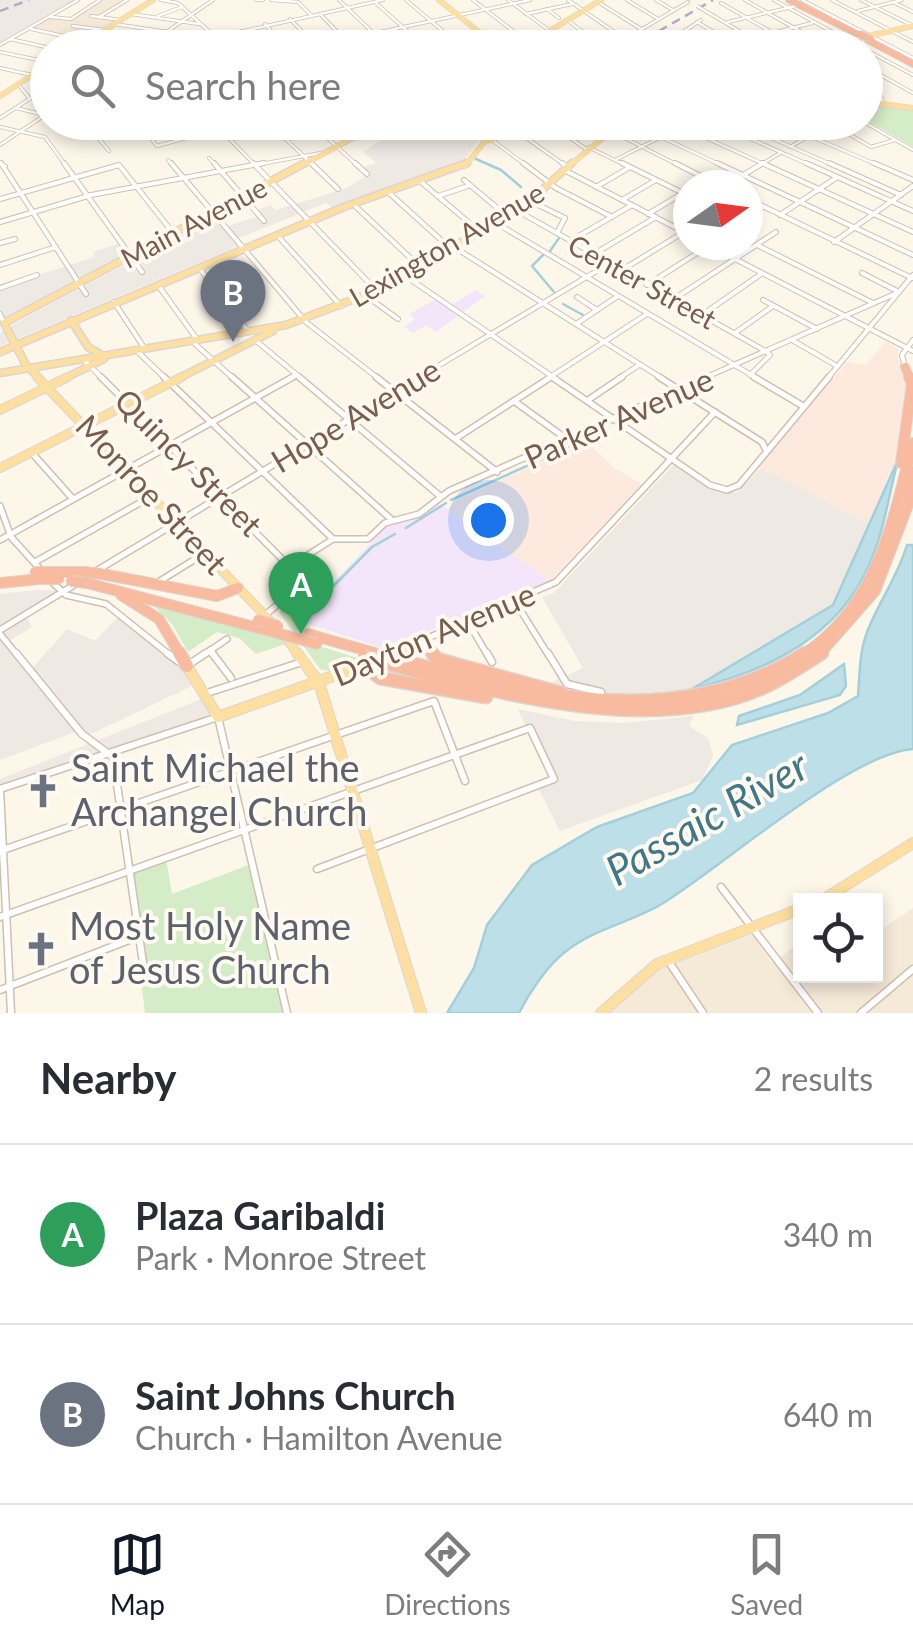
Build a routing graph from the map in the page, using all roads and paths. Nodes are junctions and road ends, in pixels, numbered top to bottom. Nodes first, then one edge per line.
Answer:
1 (78, 0) edge
2 (100, 0) edge
3 (127, 0) edge
4 (153, 0) edge
5 (161, 0) edge
6 (213, 0) edge
7 (256, 0) edge
8 (263, 0) edge
9 (271, 0) edge
10 (339, 0) edge
11 (383, 0) edge
12 (406, 0) edge
13 (439, 0) edge
14 (473, 0) edge
15 (508, 0) edge
16 (530, 0) edge
17 (568, 0) edge
18 (627, 0) edge
19 (656, 0) edge
20 (745, 0) edge
21 (774, 0) edge
22 (818, 0) edge
23 (832, 0) edge
24 (861, 0) edge
25 (902, 0) edge
26 (178, 1) edge
27 (373, 1) edge
28 (600, 1) edge
29 (686, 1) edge
30 (891, 1) edge
31 (796, 2) edge
32 (722, 3) dead end
33 (513, 4) junction
34 (573, 4) junction
35 (182, 7) junction
36 (346, 7) junction
37 (874, 7) junction
38 (547, 9) junction
39 (485, 10) junction
40 (673, 10) junction
41 (583, 11) junction
42 (767, 12) junction
43 (855, 12) junction
44 (913, 12) edge
45 (318, 13) junction
46 (130, 14) junction
47 (311, 14) junction
48 (526, 14) junction
49 (191, 15) junction
50 (458, 15) junction
51 (50, 16) junction
52 (91, 16) dead end
53 (99, 17) junction
54 (746, 17) junction
55 (155, 18) junction
56 (559, 18) dead end
57 (830, 18) junction
58 (290, 19) junction
59 (658, 19) junction
60 (121, 20) junction
61 (567, 20) junction
62 (431, 21) junction
63 (181, 22) junction
64 (726, 22) junction
65 (815, 22) junction
66 (114, 24) junction
67 (265, 24) junction
68 (202, 25) junction
69 (74, 26) dead end
70 (913, 26) edge
71 (402, 27) junction
72 (794, 27) junction
73 (28, 29) junction
74 (33, 30) edge
75 (104, 30) joint
76 (153, 30) edge
77 (169, 30) edge
78 (207, 30) edge
79 (241, 30) edge
80 (270, 30) edge
81 (301, 30) edge
82 (335, 30) edge
83 (371, 30) edge
84 (388, 30) edge
85 (405, 30) edge
86 (442, 30) edge
87 (477, 30) edge
88 (512, 30) edge
89 (550, 30) joint
90 (581, 30) edge
91 (611, 30) edge
92 (641, 30) joint
93 (686, 30) edge
94 (713, 30) edge
95 (739, 30) edge
96 (769, 30) edge
97 (781, 30) edge
98 (799, 30) edge
99 (830, 30) edge
100 (852, 30) edge
101 (853, 30) edge
102 (892, 31) junction
103 (883, 34) edge
104 (10, 39) junction
105 (913, 42) edge
106 (30, 44) edge
107 (0, 45) edge
108 (883, 45) edge
109 (0, 52) edge
110 (883, 59) edge
111 (30, 61) edge
112 (913, 61) edge
113 (0, 68) edge
114 (30, 75) edge
115 (30, 76) edge
116 (913, 76) edge
117 (883, 77) edge
118 (18, 84) junction
119 (913, 94) edge
120 (0, 96) edge
121 (30, 99) joint
122 (884, 104) edge
123 (16, 108) junction
124 (913, 108) edge
125 (30, 111) edge
126 (0, 118) edge
127 (30, 125) edge
128 (0, 127) edge
129 (20, 132) junction
130 (883, 133) edge
131 (30, 134) edge
132 (44, 140) edge
133 (100, 140) edge
134 (151, 140) edge
135 (182, 140) edge
136 (230, 140) edge
137 (288, 140) edge
138 (330, 140) edge
139 (351, 140) edge
140 (492, 140) joint
141 (528, 140) edge
142 (574, 140) edge
143 (597, 140) edge
144 (624, 140) edge
145 (655, 140) edge
146 (667, 140) edge
147 (710, 140) edge
148 (752, 140) edge
149 (775, 140) edge
150 (802, 140) edge
151 (818, 140) edge
152 (859, 140) edge
153 (894, 140) junction
154 (0, 145) edge
155 (338, 147) junction
156 (791, 147) junction
157 (587, 148) junction
158 (640, 148) junction
159 (913, 150) edge
160 (109, 151) dead end
161 (330, 152) junction
162 (781, 153) junction
163 (302, 154) junction
164 (208, 158) dead end
165 (168, 160) dead end
166 (616, 160) junction
167 (309, 162) junction
168 (0, 163) edge
169 (253, 164) junction
170 (762, 164) junction
171 (630, 168) junction
172 (218, 170) junction
173 (567, 170) junction
174 (685, 170) edge
175 (730, 170) edge
176 (752, 170) edge
177 (913, 172) edge
178 (368, 174) dead end
179 (74, 178) junction
180 (182, 178) junction
181 (838, 178) junction
182 (906, 178) junction
183 (464, 180) dead end
184 (656, 180) junction
185 (420, 181) junction
186 (271, 182) junction
187 (913, 183) edge
188 (470, 185) junction
189 (763, 185) edge
190 (136, 186) junction
191 (553, 186) junction
192 (596, 187) junction
193 (673, 187) edge
194 (338, 189) dead end
195 (819, 190) junction
196 (22, 192) junction
197 (388, 192) junction
198 (901, 195) junction
199 (86, 196) junction
200 (438, 196) junction
201 (243, 198) junction
202 (0, 199) edge
203 (673, 199) edge
204 (622, 200) junction
205 (800, 202) junction
206 (892, 202) junction
207 (534, 203) junction
208 (353, 204) junction
209 (632, 205) junction
210 (763, 206) edge
211 (518, 211) junction
212 (913, 211) edge
213 (34, 212) junction
214 (212, 213) junction
215 (648, 214) junction
216 (780, 214) junction
217 (874, 214) junction
218 (508, 217) junction
219 (612, 217) junction
220 (656, 218) junction
221 (0, 222) edge
222 (264, 222) dead end
223 (310, 222) junction
224 (496, 224) junction
225 (673, 227) edge
226 (854, 228) junction
227 (480, 232) junction
228 (776, 232) dead end
229 (913, 232) edge
230 (557, 233) junction
231 (174, 234) junction
232 (277, 235) junction
233 (15, 239) dead end
234 (570, 241) junction
235 (673, 241) edge
236 (763, 241) edge
237 (834, 242) junction
238 (0, 244) edge
239 (56, 247) junction
240 (453, 248) junction
241 (763, 248) edge
242 (243, 249) junction
243 (594, 254) junction
244 (913, 255) edge
245 (129, 257) junction
246 (686, 260) edge
247 (734, 260) edge
248 (737, 260) edge
249 (610, 264) junction
250 (0, 265) edge
251 (419, 266) junction
252 (199, 268) junction
253 (622, 270) junction
254 (142, 272) dead end
255 (762, 273) junction
256 (404, 274) junction
257 (862, 274) dead end
258 (37, 276) dead end
259 (912, 277) edge
260 (586, 278) junction
261 (79, 283) junction
262 (158, 284) junction
263 (648, 284) junction
264 (0, 288) edge
265 (376, 290) junction
266 (899, 292) junction
267 (86, 294) dead end
268 (365, 295) junction
269 (618, 296) junction
270 (577, 297) dead end
271 (674, 300) junction
272 (763, 300) dead end
273 (114, 302) junction
274 (873, 303) junction
275 (544, 304) junction
276 (341, 306) junction
277 (773, 306) junction
278 (597, 310) junction
279 (0, 314) edge
280 (647, 314) junction
281 (702, 316) junction
282 (845, 316) junction
283 (303, 319) junction
284 (398, 319) dead end
285 (72, 320) junction
286 (576, 324) junction
287 (3, 327) edge
288 (817, 329) junction
289 (869, 329) junction
290 (734, 334) junction
291 (492, 335) junction
292 (252, 336) junction
293 (792, 340) junction
294 (913, 340) edge
295 (195, 341) junction
296 (604, 342) junction
297 (16, 344) junction
298 (88, 347) junction
299 (910, 349) edge
300 (140, 350) junction
301 (0, 352) edge
302 (767, 352) junction
303 (116, 353) junction
304 (83, 359) junction
305 (214, 361) junction
306 (60, 362) junction
307 (640, 364) junction
308 (91, 365) junction
309 (736, 366) junction
310 (837, 366) junction
311 (30, 367) junction
312 (905, 367) joint
313 (0, 373) edge
314 (296, 375) junction
315 (750, 375) junction
316 (552, 376) junction
317 (171, 384) junction
318 (50, 386) junction
319 (682, 391) junction
320 (396, 392) junction
321 (255, 398) junction
322 (588, 400) junction
323 (514, 401) junction
324 (130, 404) junction
325 (804, 407) junction
326 (0, 410) edge
327 (715, 412) junction
328 (350, 420) junction
329 (617, 420) junction
330 (212, 422) junction
331 (87, 427) junction
332 (781, 434) junction
333 (752, 436) junction
334 (456, 440) junction
335 (570, 441) junction
336 (913, 443) edge
337 (171, 445) junction
338 (308, 446) junction
339 (32, 453) junction
340 (766, 453) junction
341 (672, 458) junction
342 (0, 468) edge
343 (127, 470) junction
344 (913, 471) edge
345 (263, 472) junction
346 (497, 472) junction
347 (913, 492) edge
348 (152, 496) junction
349 (440, 496) junction
350 (222, 497) junction
351 (73, 500) junction
352 (0, 506) edge
353 (392, 520) junction
354 (177, 524) junction
355 (12, 533) junction
356 (333, 539) junction
357 (0, 540) edge
358 (205, 552) junction
359 (885, 559) junction
360 (292, 569) junction
361 (37, 571) junction
362 (0, 579) edge
363 (77, 579) junction
364 (160, 581) dead end
365 (238, 588) junction
366 (516, 603) junction
367 (263, 622) junction
368 (468, 622) junction
369 (0, 632) edge
370 (227, 639) dead end
371 (421, 641) junction
372 (210, 650) junction
373 (368, 658) junction
374 (305, 661) junction
375 (391, 661) junction
376 (492, 662) dead end
377 (187, 666) junction
378 (232, 678) dead end
379 (318, 684) junction
380 (601, 692) dead end
381 (207, 693) junction
382 (677, 700) junction
383 (611, 710) junction
384 (218, 717) junction
385 (334, 734) junction
386 (107, 752) junction
387 (454, 753) junction
388 (230, 771) junction
389 (466, 781) dead end
390 (0, 789) edge
391 (352, 789) junction
392 (121, 808) junction
393 (244, 829) junction
394 (913, 843) edge
395 (370, 849) junction
396 (2, 850) edge
397 (316, 869) dead end
398 (128, 872) junction
399 (721, 887) dead end
400 (832, 893) edge
401 (793, 913) edge
402 (3, 916) edge
403 (753, 928) junction
404 (137, 937) junction
405 (667, 960) junction
406 (913, 969) edge
407 (144, 970) dead end
408 (10, 986) junction
409 (0, 990) edge
410 (285, 1010) edge
411 (609, 1010) edge
412 (817, 1012) edge
413 (11, 1013) edge
414 (421, 1013) edge
415 (704, 1013) edge
416 (861, 1013) edge

1 - 51 street
2 - 51 street
3 - 53 street
4 - 46 main road
5 - 26 street
6 - 49 street
7 - 8 street
9 - 47 street
10 - 36 street
11 - 27 street
12 - 62 street
13 - 50 main road
14 - 39 street
15 - 33 street
16 - 33 street
17 - 34 street
18 - 59 street
19 - 40 street
20 - 42 street
21 - 31 street
22 - 31 street
23 - 43 street
24 - 37 street
25 - 30 street
26 - 35 street
27 - 36 street
27 - 71 street
28 - 41 main road
28 - 92 street
29 - 40 street
29 - 64 street
30 - 37 street
30 - 44 street
31 - 42 street
31 - 57 highway
31 - 65 street
31 - 101 street
32 - 54 street
33 - 39 street
33 - 48 street
34 - 38 street
34 - 41 street
35 - 49 street
35 - 55 street
36 - 45 street
36 - 83 street
37 - 43 street
37 - 70 street
38 - 48 street
38 - 56 street
39 - 50 street
39 - 88 street
40 - 59 street
41 - 61 main road
41 - 91 street
42 - 54 street
42 - 72 street
43 - 102 street
45 - 47 street
45 - 82 street
46 - 55 street
46 - 60 main road
47 - 58 street
48 - 89 street
49 - 63 street
49 - 68 street
50 - 62 street
50 - 87 main road
51 - 73 street
52 - 53 street
53 - 60 street
54 - 64 street
54 - 96 street
55 - 63 street
57 - 65 street
57 - 100 highway, bridge
58 - 67 street
58 - 81 street
59 - 92 street
60 - 66 main road
61 - 89 main road
61 - 90 street
62 - 71 street
62 - 86 street
63 - 68 street
63 - 77 street
64 - 95 street
65 - 72 street
65 - 99 street
66 - 75 main road
66 - 76 street
67 - 79 street
67 - 80 street
68 - 78 street
69 - 75 street
70 - 102 main road
71 - 84 street
71 - 85 street
72 - 97 street
72 - 98 street
73 - 74 street
73 - 104 street
93 - 94 street
102 - 103 main road
102 - 105 street
104 - 106 street
104 - 107 street
108 - 112 highway
109 - 111 street
110 - 116 street
113 - 114 street
115 - 118 main road
117 - 119 street
118 - 120 main road
118 - 121 street
121 - 123 street
122 - 124 main road
123 - 125 street
123 - 126 street
127 - 129 street
128 - 129 street
129 - 131 street
129 - 154 street
130 - 153 street
132 - 179 street
133 - 160 street
134 - 135 street
136 - 169 street
137 - 163 street
138 - 155 street
139 - 155 main road, Main Avenue
140 - 185 main road
140 - 191 street
141 - 173 street
142 - 157 street
143 - 157 main road, Lexington Avenue
144 - 158 street
145 - 158 street
146 - 175 street
147 - 170 street
148 - 162 street
149 - 156 street
150 - 156 street
151 - 182 street
152 - 153 street
153 - 159 street
155 - 161 main road, Main Avenue
155 - 178 street
156 - 162 street
156 - 198 street
157 - 166 street
157 - 173 main road, Lexington Avenue
158 - 166 street
158 - 174 street
161 - 163 street
161 - 167 main road, Main Avenue
162 - 170 street
162 - 181 street
163 - 167 street
163 - 169 street
164 - 172 street
165 - 180 street
166 - 171 street
167 - 186 main road, Main Avenue
167 - 194 street
168 - 196 street
169 - 172 street
169 - 186 street
170 - 176 street
170 - 195 street
171 - 184 street
171 - 192 street
172 - 180 street
172 - 201 street
173 - 191 main road, Lexington Avenue
173 - 192 street
177 - 182 street
179 - 190 street
179 - 196 street
179 - 199 street
180 - 190 street
180 - 214 street
181 - 195 street
181 - 206 street
182 - 187 street
183 - 188 street
184 - 193 street
184 - 204 street
185 - 197 main road
185 - 200 street
186 - 201 main road, Main Avenue
186 - 223 street
187 - 198 street
188 - 200 street
188 - 218 street
189 - 205 street
190 - 199 street
190 - 231 street
191 - 207 main road, Lexington Avenue
191 - 219 street
192 - 204 street
195 - 205 street
195 - 217 street
196 - 202 street
196 - 213 street
197 - 208 main road
197 - 240 street
198 - 206 street
199 - 213 street
199 - 245 street
200 - 227 street
201 - 214 main road, Main Avenue
201 - 222 street
203 - 215 street
204 - 209 street
205 - 216 street
205 - 226 street
206 - 212 street
206 - 217 street
207 - 211 main road, Lexington Avenue
207 - 230 street
208 - 223 main road
208 - 251 street
209 - 215 street
209 - 219 street
210 - 216 street
211 - 218 main road, Lexington Avenue
211 - 230 street, Center Street
213 - 221 street
213 - 239 street
214 - 231 main road, Main Avenue
214 - 242 street
215 - 220 street
216 - 237 street
217 - 226 street
217 - 229 street
218 - 224 main road, Lexington Avenue
219 - 234 street
220 - 225 street
220 - 243 street
223 - 232 main road
223 - 265 street
224 - 227 main road, Lexington Avenue
224 - 260 street
226 - 237 street
226 - 244 street
227 - 240 main road, Lexington Avenue
228 - 236 street
230 - 234 street, Center Street
231 - 245 main road, Main Avenue
232 - 242 main road
232 - 276 street
233 - 238 street
234 - 243 street, Center Street
235 - 253 street
237 - 259 street
239 - 250 street
239 - 261 street
240 - 251 main road, Lexington Avenue
240 - 275 street
241 - 274 street
242 - 252 main road
242 - 283 street
243 - 249 street, Center Street
245 - 254 street
245 - 261 main road, Main Avenue
246 - 263 street
247 - 271 street
248 - 255 street
249 - 253 street, Center Street
249 - 260 street, Hope Avenue
251 - 256 main road, Lexington Avenue
252 - 262 main road
252 - 292 street
253 - 263 street, Center Street
255 - 281 street
255 - 282 street
256 - 265 main road, Lexington Avenue
256 - 291 street
257 - 266 street
258 - 264 street
259 - 266 street
260 - 269 street
260 - 275 street, Hope Avenue
261 - 267 street
261 - 287 main road, Main Avenue
262 - 273 main road
262 - 295 street
263 - 271 street, Center Street
265 - 268 main road, Lexington Avenue
266 - 274 street, Parker Avenue
266 - 289 street
268 - 276 main road, Lexington Avenue
268 - 284 street
269 - 278 street
269 - 280 street
270 - 278 street
271 - 281 street, Center Street
272 - 277 street
273 - 285 main road
273 - 300 street
274 - 282 street, Parker Avenue
275 - 286 street
275 - 291 street, Hope Avenue
276 - 283 main road, Lexington Avenue
277 - 288 street
277 - 290 street
278 - 286 street
279 - 287 street, Monroe Street
280 - 296 street
280 - 309 street
281 - 290 street, Center Street
282 - 288 street, Parker Avenue
282 - 289 street
283 - 292 main road, Lexington Avenue
283 - 320 street
285 - 297 main road
285 - 298 main road
286 - 296 street
287 - 297 main road, Monroe Street
288 - 293 street, Parker Avenue
289 - 299 street
289 - 310 street
290 - 302 street, Center Street
291 - 316 street
291 - 320 street, Hope Avenue
292 - 295 main road
292 - 305 main road, Lexington Avenue
292 - 314 street
293 - 302 street, Parker Avenue
293 - 310 street
294 - 299 street
295 - 300 main road
295 - 305 street
296 - 307 street
296 - 316 street
297 - 301 main road
297 - 311 main road, Monroe Street
298 - 303 main road, Quincy Street
298 - 306 main road
299 - 312 street
300 - 303 main road
300 - 317 street
302 - 309 street, Parker Avenue
302 - 315 street
303 - 304 main road
303 - 308 main road
304 - 306 main road
304 - 308 street, Quincy Street
305 - 317 main road, Lexington Avenue
305 - 321 street
306 - 311 main road
307 - 319 street
307 - 322 street
308 - 318 main road
308 - 324 street, Quincy Street
309 - 315 street
309 - 319 street, Parker Avenue
310 - 325 street
311 - 313 main road
311 - 318 main road, Monroe Street
312 - 359 highway
314 - 321 street
314 - 328 street
315 - 325 street
316 - 322 street
316 - 323 street
317 - 324 main road, Lexington Avenue
317 - 330 street
318 - 326 main road
318 - 331 main road, Monroe Street
319 - 327 street
319 - 329 street, Parker Avenue
320 - 328 street, Hope Avenue
320 - 334 street
321 - 330 street
321 - 338 street
322 - 329 street
323 - 334 street
323 - 335 street
324 - 331 main road, Lexington Avenue
324 - 337 street, Quincy Street
325 - 332 street
327 - 333 street
327 - 341 street, Dayton Avenue
328 - 338 street, Hope Avenue
328 - 349 street
329 - 335 street, Parker Avenue
329 - 341 street
330 - 337 street
330 - 345 street
331 - 339 main road, Lexington Avenue
331 - 343 main road, Monroe Street
332 - 333 street
332 - 340 street
333 - 340 street
334 - 346 street
335 - 346 street, Parker Avenue
336 - 359 highway
337 - 343 street
337 - 350 street, Quincy Street
338 - 345 street, Hope Avenue
338 - 353 street
339 - 342 main road, Lexington Avenue
339 - 351 street
340 - 341 street
341 - 366 street, Dayton Avenue
343 - 348 main road, Monroe Street
343 - 351 street
344 - 359 highway
345 - 350 street, Hope Avenue
345 - 356 street
346 - 349 street, Parker Avenue
347 - 359 highway
348 - 354 main road, Monroe Street
348 - 361 street
349 - 353 street, Parker Avenue
350 - 354 street, Hope Avenue
350 - 360 street, Quincy Street
351 - 355 street
352 - 355 street
353 - 356 street, Parker Avenue
354 - 358 main road, Monroe Street
354 - 363 street, Hope Avenue
355 - 357 street
355 - 361 street
356 - 360 street, Parker Avenue
358 - 364 street
358 - 365 main road, Monroe Street
359 - 382 highway
359 - 383 highway
360 - 367 street, Parker Avenue
361 - 362 highway
361 - 363 highway, bridge
363 - 365 highway
363 - 367 highway
363 - 369 street, Hope Avenue
363 - 377 street
363 - 377 highway
365 - 367 main road, Monroe Street
366 - 368 street, Dayton Avenue
366 - 380 street
367 - 373 highway, bridge
367 - 374 main road, Monroe Street
368 - 371 street, Dayton Avenue
368 - 376 street
369 - 386 street
370 - 372 street
371 - 373 main road, Dayton Avenue
371 - 382 highway
372 - 377 street
372 - 378 street
373 - 375 highway, bridge
373 - 379 main road, Dayton Avenue
373 - 383 highway
374 - 379 main road, Monroe Street
374 - 381 street
375 - 382 highway
375 - 383 highway
377 - 381 main road
379 - 384 main road, Dayton Avenue
379 - 385 main road, Monroe Street
381 - 384 main road
384 - 386 street
384 - 388 street
385 - 387 street
385 - 388 street
385 - 391 main road, Monroe Street
386 - 390 street
386 - 392 street
387 - 389 street
387 - 391 street
387 - 395 street
388 - 392 street
388 - 393 street
390 - 396 street
391 - 393 street
391 - 395 main road, Monroe Street
392 - 396 street
392 - 398 street
393 - 398 street
393 - 410 street
394 - 400 main road
395 - 397 street
395 - 414 main road, Monroe Street
396 - 402 street
398 - 402 street
398 - 404 street
399 - 403 street
401 - 403 main road
402 - 408 street
403 - 405 main road
403 - 412 street
404 - 407 street
404 - 408 street
405 - 411 main road
405 - 415 street
406 - 416 street
408 - 409 street
408 - 413 street

